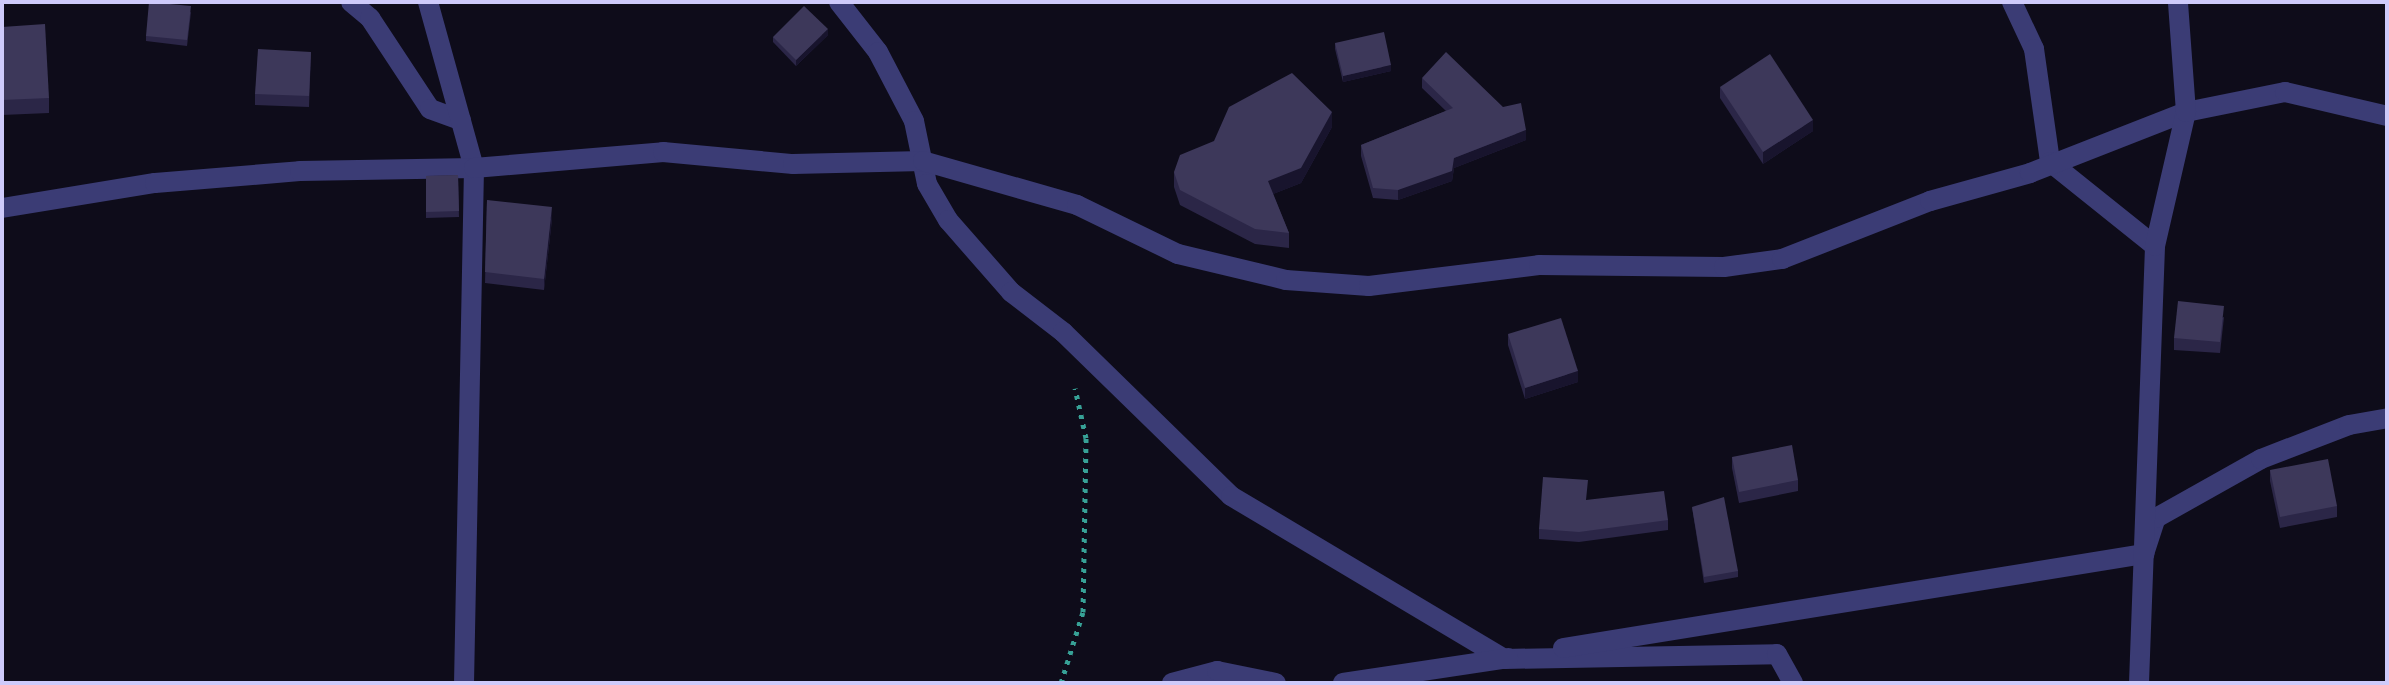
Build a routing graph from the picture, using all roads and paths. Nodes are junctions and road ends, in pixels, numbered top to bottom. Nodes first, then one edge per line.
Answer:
1 (351, 2) edge
2 (428, 2) edge
3 (839, 2) edge
4 (2012, 2) edge
5 (2178, 2) edge
6 (2186, 112) junction
7 (2387, 116) edge
8 (461, 120) junction
9 (923, 161) junction
10 (2050, 162) junction
11 (474, 168) junction
12 (2, 208) edge
13 (2155, 246) junction
14 (1063, 332) junction
15 (2387, 418) edge
16 (2144, 554) junction
17 (1504, 659) junction
18 (464, 683) edge
19 (1061, 683) edge
20 (1172, 683) edge
21 (1276, 683) edge
22 (1343, 683) edge
23 (1793, 683) edge
24 (2139, 683) edge

1 - 8 street
2 - 8 street
3 - 9 street
4 - 10 street
5 - 6 street
6 - 7 street
6 - 10 street
6 - 13 street
8 - 11 street
9 - 10 street
9 - 11 street
9 - 14 street
10 - 13 street
11 - 12 street
11 - 18 street
13 - 16 street
14 - 17 street
14 - 19 path
15 - 16 street
16 - 17 street
16 - 24 street
17 - 22 street
17 - 23 street
20 - 21 street

